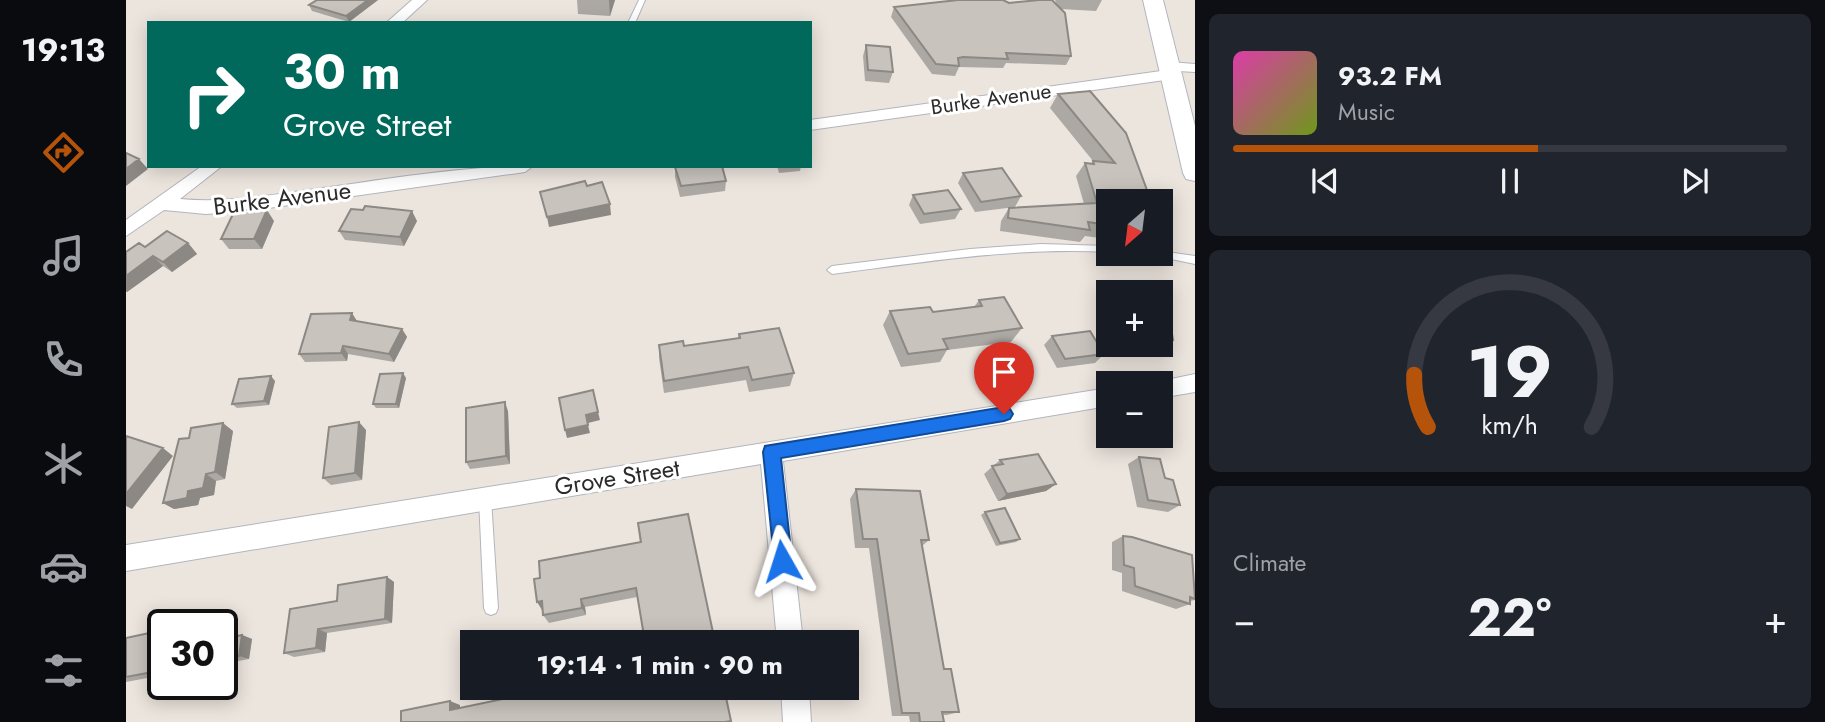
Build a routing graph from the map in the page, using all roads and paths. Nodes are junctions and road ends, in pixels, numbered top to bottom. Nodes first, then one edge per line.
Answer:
1 (420, 0) edge
2 (642, 0) edge
3 (1153, 0) edge
4 (395, 21) edge
5 (632, 21) edge
6 (1195, 68) edge
7 (1170, 70) junction
8 (812, 125) edge
9 (211, 168) edge
10 (511, 168) edge
11 (1195, 173) edge
12 (163, 204) junction
13 (126, 229) edge
14 (1096, 248) edge
15 (1173, 256) edge
16 (1195, 260) edge
17 (832, 270) dead end
18 (1195, 383) edge
19 (1173, 386) edge
20 (1096, 399) edge
21 (771, 452) junction
22 (485, 499) junction
23 (126, 558) edge
24 (491, 608) dead end
25 (789, 630) edge
26 (795, 700) edge
27 (797, 722) edge

1 - 4 street
2 - 5 lane
3 - 7 main road
6 - 7 street, Burke Avenue
7 - 8 street, Burke Avenue
7 - 11 main road
9 - 12 street
10 - 12 street, Burke Avenue
12 - 13 street
14 - 17 lane
15 - 16 lane
18 - 19 street
20 - 21 street, Grove Street
21 - 22 street, Grove Street
21 - 25 street
22 - 23 street, Grove Street
22 - 24 lane
26 - 27 street

